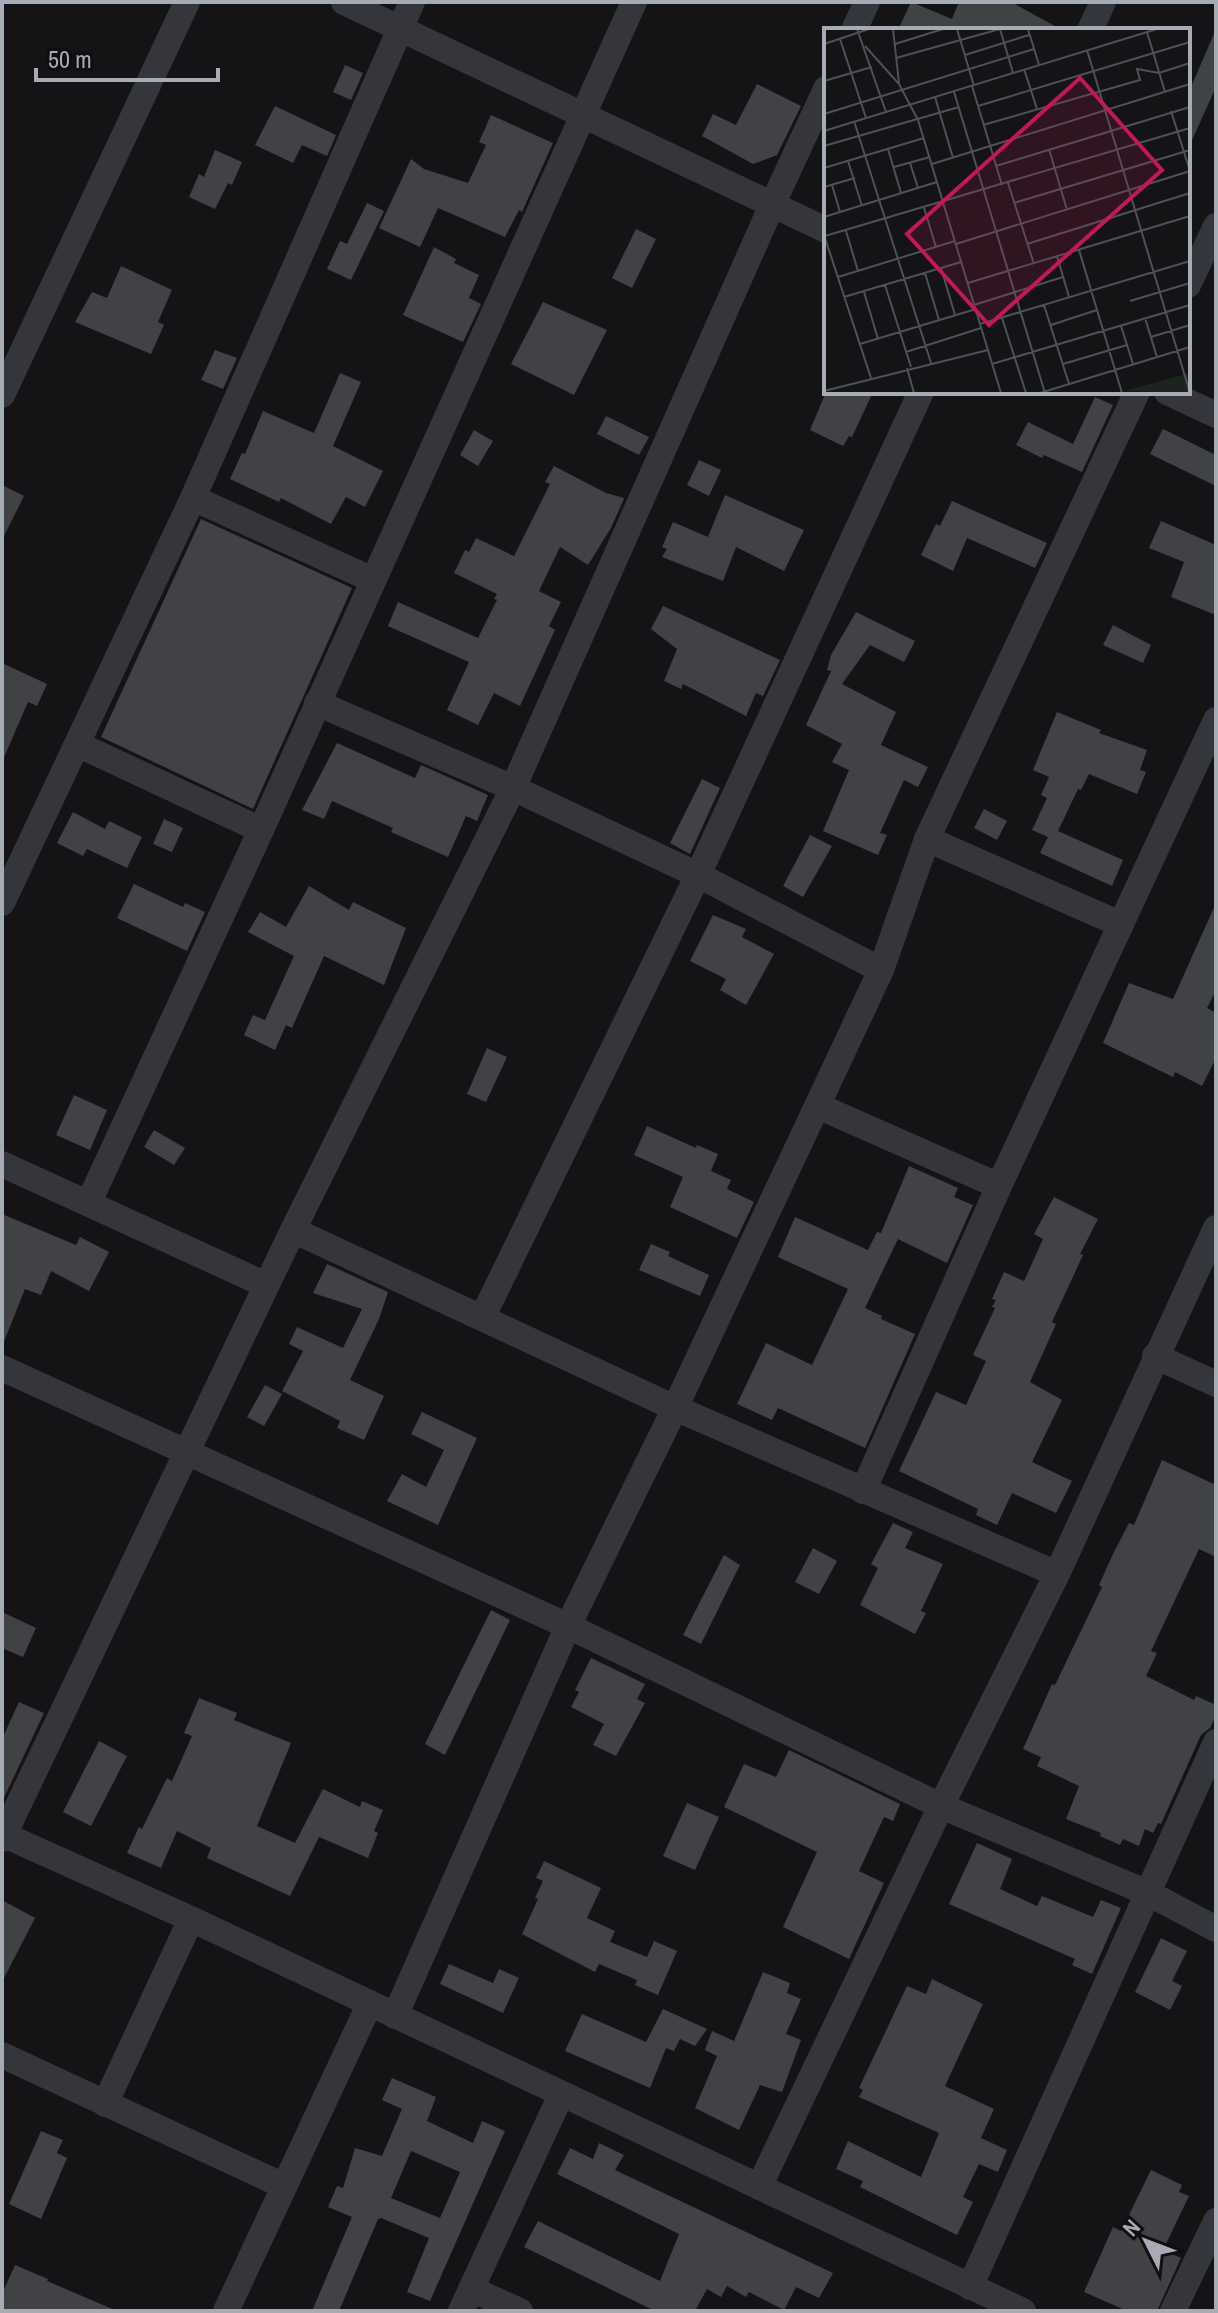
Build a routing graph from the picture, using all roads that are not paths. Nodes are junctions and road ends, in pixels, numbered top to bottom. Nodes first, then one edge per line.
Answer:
1 (187, 2) edge
2 (344, 2) edge
3 (412, 2) edge
4 (634, 2) edge
5 (867, 2) edge
6 (1103, 2) edge
7 (399, 28) junction
8 (855, 28) edge
9 (1091, 28) edge
10 (824, 93) edge
11 (581, 114) junction
12 (772, 205) junction
13 (1216, 226) edge
14 (824, 229) edge
15 (1190, 281) edge
16 (920, 394) edge
17 (1136, 394) edge
18 (1171, 394) edge
19 (2, 395) edge
20 (1216, 415) edge
21 (193, 498) junction
22 (373, 580) junction
23 (317, 703) junction
24 (1216, 720) edge
25 (77, 744) junction
26 (513, 788) junction
27 (261, 830) junction
28 (927, 839) junction
29 (698, 875) junction
30 (2, 903) edge
31 (1120, 924) junction
32 (881, 970) junction
33 (818, 1106) junction
34 (2, 1164) edge
35 (999, 1186) junction
36 (89, 1202) junction
37 (1216, 1228) edge
38 (293, 1230) junction
39 (266, 1285) junction
40 (483, 1316) junction
41 (1155, 1356) junction
42 (2, 1368) edge
43 (1216, 1384) edge
44 (675, 1408) junction
45 (186, 1453) junction
46 (863, 1491) junction
47 (1057, 1574) junction
48 (568, 1626) junction
49 (1216, 1742) edge
50 (941, 1806) junction
51 (3, 1836) edge
52 (1148, 1893) junction
53 (191, 1919) junction
54 (1216, 1929) edge
55 (370, 2003) junction
56 (395, 2016) junction
57 (2, 2055) edge
58 (561, 2095) junction
59 (105, 2104) junction
60 (284, 2186) junction
61 (759, 2187) junction
62 (1216, 2221) edge
63 (970, 2287) junction
64 (466, 2300) edge
65 (1010, 2308) edge
66 (226, 2311) edge
67 (520, 2311) edge
68 (1173, 2311) edge

1 - 19 street
2 - 7 street
3 - 7 street
4 - 11 street
5 - 8 street
6 - 9 street
7 - 11 street
7 - 21 street
10 - 12 street
11 - 12 street
11 - 22 street
12 - 14 street
12 - 26 street
13 - 15 street
16 - 29 street
17 - 28 street
18 - 20 street
21 - 22 street
21 - 25 street
22 - 23 street
23 - 26 street
23 - 27 street
24 - 31 street
25 - 27 street
25 - 30 street
26 - 29 street
26 - 38 street
27 - 36 street
28 - 31 street
28 - 32 street
29 - 32 street
29 - 40 street
31 - 35 street
32 - 33 street
33 - 35 street
33 - 44 street
34 - 36 street
35 - 46 street
36 - 39 street
37 - 41 street
38 - 39 street
38 - 40 street
39 - 45 street
40 - 44 street
41 - 43 street
41 - 47 street
42 - 45 street
44 - 46 street
44 - 48 street
45 - 48 street
45 - 51 street
46 - 47 street
47 - 50 street
48 - 50 street
48 - 56 street
49 - 52 street
50 - 52 street
50 - 61 street
51 - 53 street
52 - 54 street
52 - 63 street
53 - 55 street
53 - 59 street
55 - 56 street
55 - 60 street
56 - 58 street
57 - 59 street
58 - 61 street
58 - 64 street
59 - 60 street
60 - 66 street
61 - 63 street
62 - 68 street
63 - 65 street
64 - 67 street

